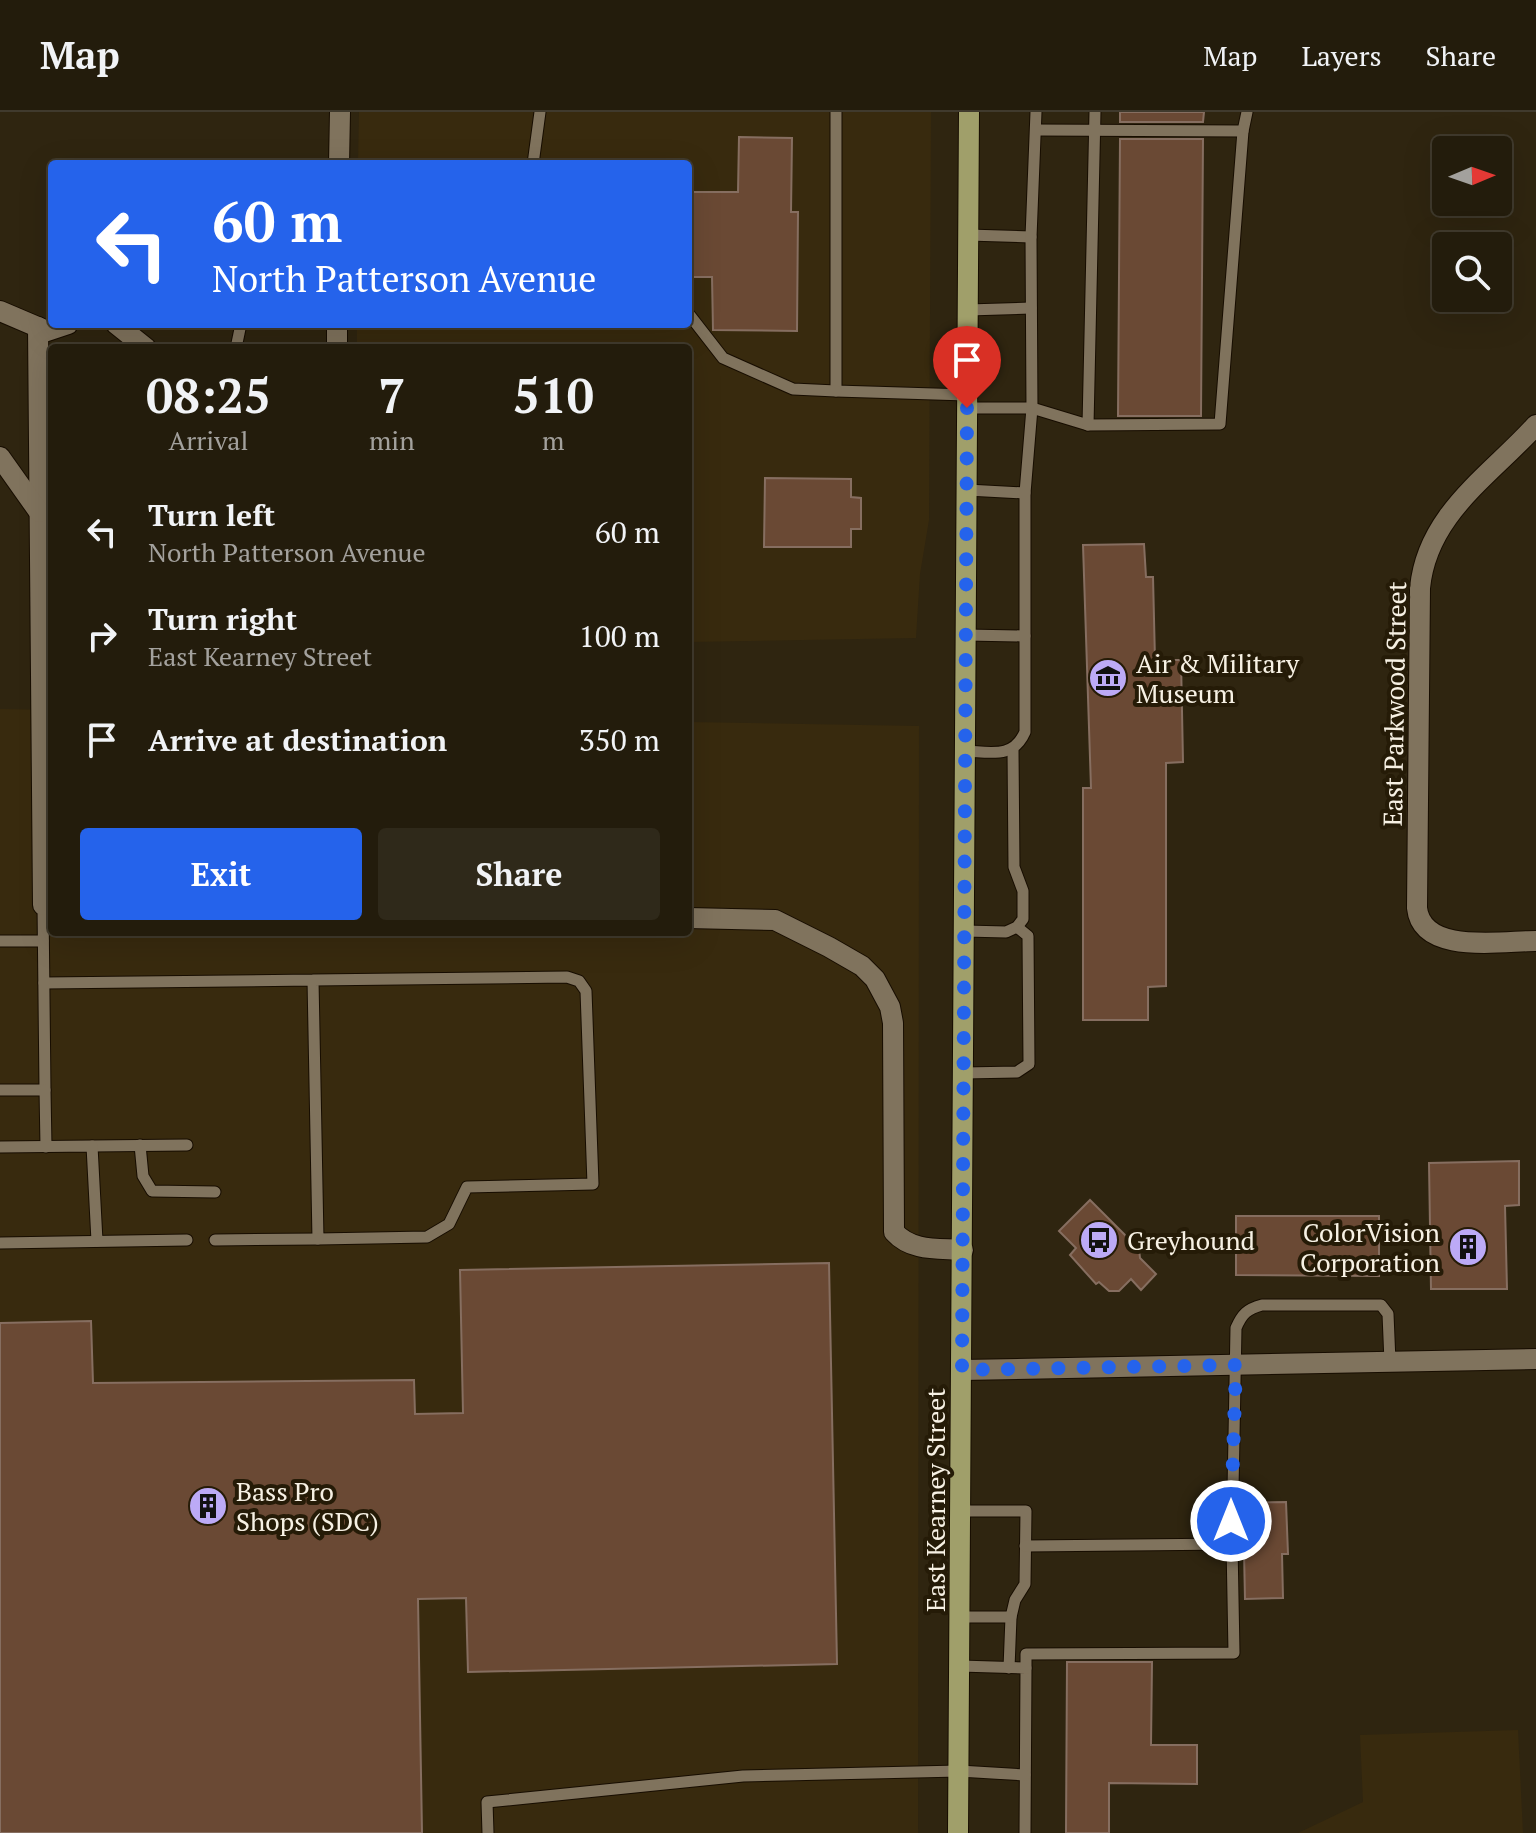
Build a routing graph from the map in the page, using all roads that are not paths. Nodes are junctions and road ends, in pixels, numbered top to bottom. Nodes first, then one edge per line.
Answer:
1 (340, 112) edge
2 (540, 112) edge
3 (836, 112) edge
4 (969, 112) edge
5 (1036, 112) edge
6 (1095, 112) edge
7 (1247, 112) edge
8 (1094, 129) junction
9 (1036, 130) junction
10 (1243, 131) junction
11 (339, 160) edge
12 (534, 160) edge
13 (968, 235) junction
14 (1031, 237) junction
15 (1031, 308) junction
16 (968, 310) junction
17 (0, 311) edge
18 (692, 318) edge
19 (38, 327) junction
20 (56, 328) edge
21 (121, 328) edge
22 (141, 344) edge
23 (836, 391) junction
24 (967, 402) junction
25 (1032, 408) junction
26 (45, 423) edge
27 (1088, 425) junction
28 (1536, 425) edge
29 (0, 457) edge
30 (967, 490) junction
31 (1025, 493) junction
32 (39, 513) junction
33 (966, 635) junction
34 (1025, 636) junction
35 (1013, 750) junction
36 (965, 751) junction
37 (43, 905) joint
38 (692, 918) edge
39 (1017, 927) junction
40 (965, 931) junction
41 (0, 941) edge
42 (43, 941) junction
43 (1536, 941) edge
44 (313, 980) junction
45 (44, 983) junction
46 (964, 1073) junction
47 (0, 1090) edge
48 (45, 1090) junction
49 (140, 1145) junction
50 (187, 1145) dead end
51 (92, 1146) junction
52 (0, 1147) edge
53 (46, 1147) junction
54 (215, 1192) dead end
55 (318, 1239) junction
56 (187, 1240) dead end
57 (215, 1240) dead end
58 (97, 1241) junction
59 (0, 1243) edge
60 (963, 1250) junction
61 (1536, 1359) edge
62 (1390, 1362) junction
63 (1236, 1365) junction
64 (962, 1370) junction
65 (961, 1511) junction
66 (1232, 1544) junction
67 (1025, 1546) junction
68 (960, 1617) junction
69 (1011, 1617) junction
70 (960, 1666) junction
71 (1009, 1668) junction
72 (1026, 1668) junction
73 (959, 1771) junction
74 (1025, 1775) junction
75 (488, 1833) edge
76 (958, 1833) edge
77 (1025, 1833) edge

1 - 11 street
2 - 12 lane
3 - 23 lane
4 - 13 main road, East Kearney Street
5 - 9 lane
6 - 8 lane
7 - 10 lane
8 - 9 lane
8 - 10 lane
8 - 27 lane
9 - 14 lane
10 - 27 lane
13 - 14 lane
13 - 16 main road, East Kearney Street
14 - 15 lane
15 - 16 lane
15 - 25 lane
16 - 24 main road, East Kearney Street
17 - 19 street
18 - 23 lane
19 - 20 street
19 - 26 street
21 - 22 street
23 - 24 lane
24 - 25 lane
24 - 30 main road, East Kearney Street
25 - 27 lane
25 - 31 lane
26 - 32 street
28 - 43 street, East Parkwood Street
29 - 32 street
30 - 31 lane
30 - 33 main road, East Kearney Street
31 - 34 lane
32 - 37 street
33 - 34 lane
33 - 36 main road, East Kearney Street
34 - 35 lane
35 - 36 lane
35 - 39 lane
36 - 40 main road, East Kearney Street
37 - 42 lane
38 - 60 street
39 - 40 lane
39 - 46 lane
40 - 46 main road, East Kearney Street
41 - 42 lane
42 - 45 lane
44 - 45 lane
44 - 55 lane
44 - 55 lane
45 - 48 lane
46 - 60 main road, East Kearney Street
47 - 48 lane
48 - 53 lane
49 - 50 lane
49 - 51 lane
49 - 54 lane
51 - 53 lane
51 - 58 lane
52 - 53 lane
55 - 57 lane
56 - 58 lane
58 - 59 lane
60 - 64 main road, East Kearney Street
61 - 62 street
62 - 63 street
62 - 63 lane
63 - 64 street
63 - 66 lane
64 - 65 main road, East Kearney Street
65 - 67 lane
65 - 68 main road, East Kearney Street
66 - 67 lane
66 - 72 lane
67 - 69 lane
68 - 69 lane
68 - 70 main road, East Kearney Street
69 - 71 lane
70 - 71 lane
70 - 73 main road, East Kearney Street
71 - 72 lane
72 - 74 lane
73 - 74 lane
73 - 75 lane
73 - 76 main road, East Kearney Street
74 - 77 lane

